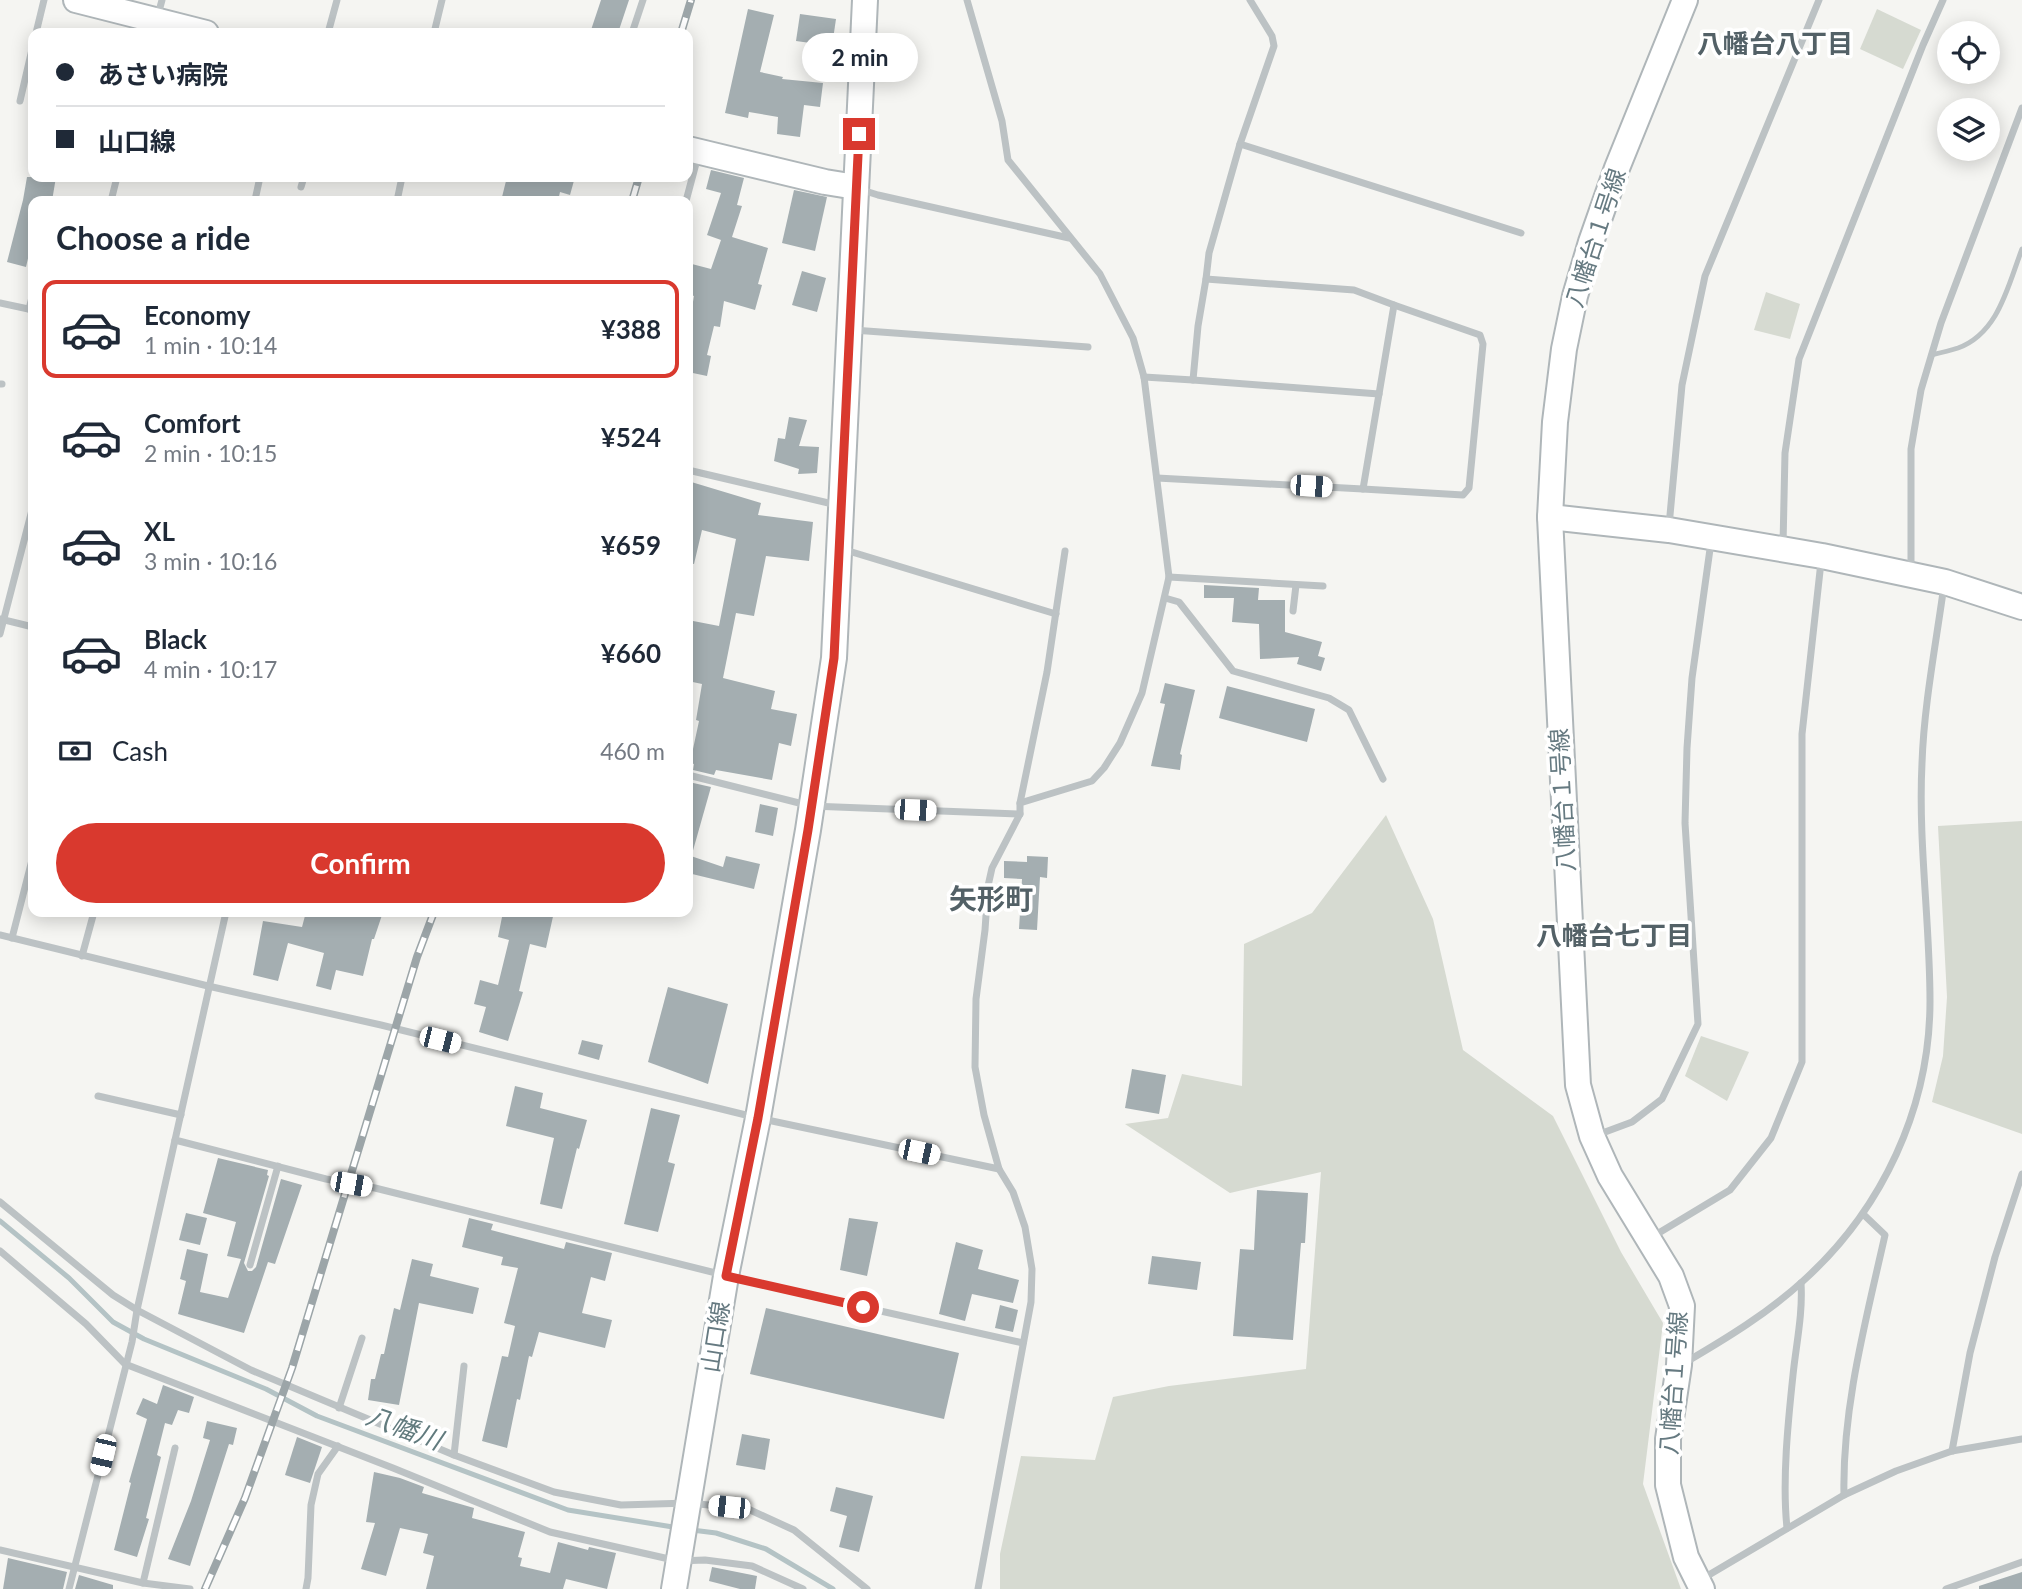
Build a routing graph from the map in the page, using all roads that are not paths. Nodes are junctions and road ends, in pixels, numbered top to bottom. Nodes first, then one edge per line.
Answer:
1 (44, 0) edge
2 (76, 0) edge
3 (337, 0) edge
4 (442, 0) edge
5 (643, 0) edge
6 (866, 0) edge
7 (967, 0) edge
8 (1250, 0) edge
9 (1685, 0) edge
10 (1819, 0) edge
11 (1942, 0) edge
12 (157, 18) edge
13 (37, 28) edge
14 (190, 28) edge
15 (329, 28) edge
16 (435, 28) edge
17 (634, 28) edge
18 (28, 67) edge
19 (20, 101) dead end
20 (2022, 108) edge
21 (1240, 144) junction
22 (694, 151) edge
23 (302, 182) edge
24 (301, 187) dead end
25 (856, 187) junction
26 (1521, 233) dead end
27 (1070, 238) junction
28 (2022, 249) edge
29 (1206, 279) junction
30 (0, 303) edge
31 (1394, 305) junction
32 (28, 308) edge
33 (849, 330) junction
34 (1088, 346) dead end
35 (1931, 355) junction
36 (1144, 377) junction
37 (1193, 380) junction
38 (1379, 394) junction
39 (693, 471) edge
40 (1157, 478) junction
41 (1363, 489) junction
42 (841, 506) junction
43 (1550, 517) junction
44 (28, 524) edge
45 (1669, 530) junction
46 (1712, 538) junction
47 (839, 548) junction
48 (1783, 550) junction
49 (1065, 551) dead end
50 (1822, 556) junction
51 (1911, 574) junction
52 (1169, 577) junction
53 (1945, 582) junction
54 (1296, 585) junction
55 (1323, 586) dead end
56 (1165, 598) junction
57 (2022, 607) edge
58 (1293, 611) dead end
59 (1056, 614) junction
60 (2, 620) edge
61 (28, 626) edge
62 (0, 634) edge
63 (693, 776) edge
64 (1383, 779) dead end
65 (1020, 803) junction
66 (811, 806) junction
67 (1020, 814) junction
68 (28, 876) edge
69 (93, 917) edge
70 (225, 917) edge
71 (0, 935) edge
72 (12, 939) junction
73 (82, 956) junction
74 (208, 986) junction
75 (98, 1096) dead end
76 (181, 1115) junction
77 (758, 1118) junction
78 (1592, 1136) junction
79 (175, 1140) junction
80 (278, 1167) junction
81 (999, 1169) junction
82 (2022, 1174) edge
83 (0, 1202) edge
84 (1863, 1214) junction
85 (1649, 1239) junction
86 (0, 1251) edge
87 (250, 1265) dead end
88 (726, 1276) junction
89 (1801, 1283) junction
90 (137, 1310) junction
91 (362, 1338) dead end
92 (1023, 1343) junction
93 (125, 1364) junction
94 (1679, 1365) junction
95 (464, 1366) dead end
96 (339, 1408) junction
97 (2022, 1439) edge
98 (338, 1446) junction
99 (175, 1448) dead end
100 (1952, 1451) junction
101 (454, 1455) junction
102 (1844, 1495) junction
103 (688, 1508) junction
104 (1787, 1528) junction
105 (0, 1550) edge
106 (680, 1554) junction
107 (2022, 1562) edge
108 (74, 1567) junction
109 (144, 1583) junction
110 (1700, 1585) edge
111 (69, 1589) edge
112 (190, 1589) edge
113 (306, 1589) edge
114 (674, 1589) edge
115 (803, 1589) edge
116 (867, 1589) edge
117 (978, 1589) edge
118 (1945, 1589) edge

1 - 13 street
2 - 12 street
3 - 15 street
4 - 16 street
5 - 17 street
6 - 25 street, 山口線
7 - 27 street
8 - 21 street
9 - 43 street, 八幡台１号線
10 - 45 street
11 - 48 street
12 - 14 street
18 - 19 street
20 - 35 street
21 - 26 street
21 - 29 street
22 - 25 street
23 - 24 street
25 - 27 street
25 - 33 street, 山口線
27 - 36 street
28 - 35 lane
29 - 31 street
29 - 37 street
30 - 32 street
31 - 38 street
31 - 41 street
33 - 34 street
33 - 42 street, 山口線
35 - 51 street
36 - 37 street
36 - 40 street
37 - 38 street
38 - 41 street
39 - 42 street
40 - 41 street
40 - 52 street
42 - 47 street, 山口線
43 - 45 street
43 - 78 street, 八幡台１号線
44 - 60 street
45 - 46 street
46 - 48 street
46 - 78 street
47 - 59 street
47 - 66 street, 山口線
48 - 50 street
49 - 59 street
50 - 51 street
50 - 85 street
51 - 53 street
52 - 54 street
52 - 56 street
53 - 57 street
53 - 84 street
54 - 55 street
54 - 58 street
56 - 64 street
56 - 65 street
59 - 65 street
60 - 61 street
60 - 62 street
63 - 66 street
65 - 67 street
66 - 67 street
66 - 77 street, 山口線
67 - 81 street
68 - 72 street
69 - 73 street
70 - 74 street
71 - 72 street
72 - 73 street
73 - 74 street
74 - 76 street
74 - 77 street
75 - 76 street
76 - 79 street
77 - 81 street
77 - 88 street, 山口線
78 - 85 street, 八幡台１号線
79 - 80 street
79 - 90 street
80 - 87 street
80 - 88 street
81 - 92 street
82 - 100 street
83 - 90 street
84 - 89 street
84 - 102 street
85 - 94 street, 八幡台１号線
86 - 93 street
88 - 92 street
88 - 103 street, 山口線
89 - 94 street
89 - 104 street
90 - 93 street
90 - 96 street
91 - 96 street
92 - 117 street
93 - 98 street
93 - 108 street
94 - 110 street, 八幡台１号線
95 - 101 street
96 - 101 street
97 - 100 street
98 - 106 street
98 - 113 street
99 - 109 street
100 - 102 street
101 - 103 street
102 - 104 street
103 - 106 street, 山口線
103 - 116 street
104 - 110 street
105 - 108 street
106 - 114 street, 山口線
106 - 115 street
107 - 118 street
108 - 109 street
108 - 111 street
109 - 112 street

